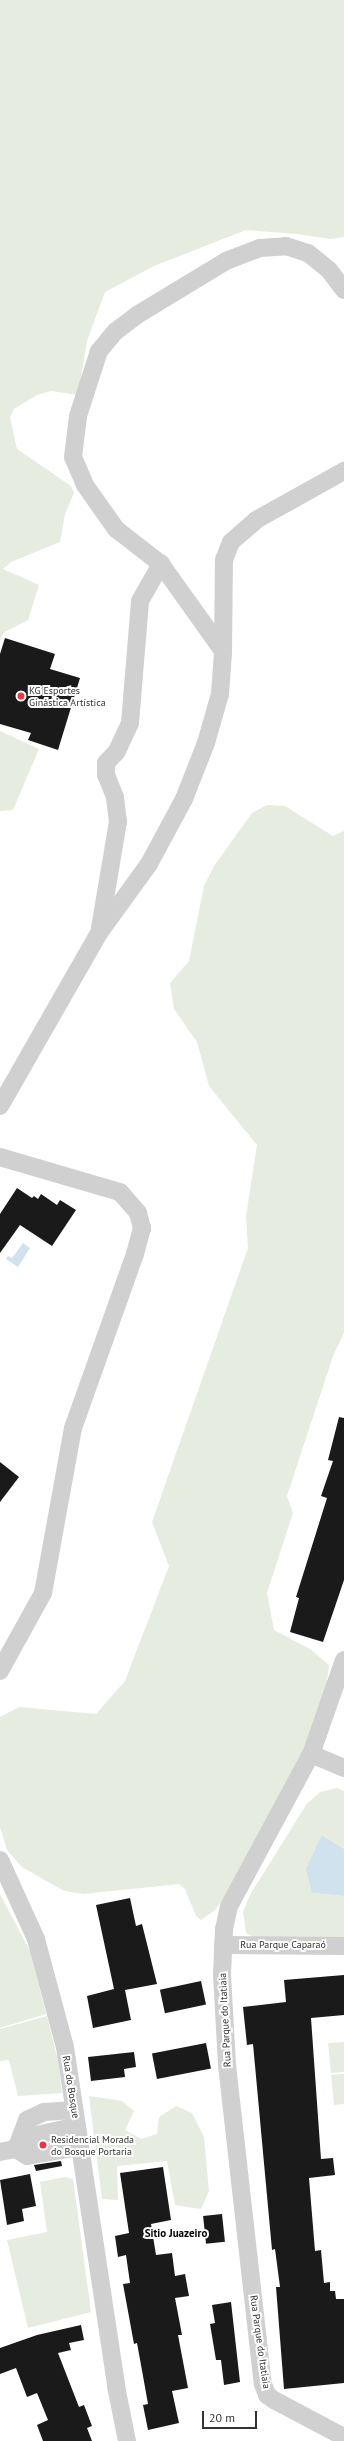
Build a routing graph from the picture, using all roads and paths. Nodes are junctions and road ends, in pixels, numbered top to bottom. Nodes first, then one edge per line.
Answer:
1 (344, 290) edge
2 (344, 472) edge
3 (161, 564) junction
4 (223, 652) junction
5 (99, 933) junction
6 (0, 1106) edge
7 (0, 1157) edge
8 (344, 1660) edge
9 (0, 1671) edge
10 (311, 1754) junction
11 (344, 1768) edge
12 (0, 1860) edge
13 (223, 1945) junction
14 (344, 1946) edge
15 (76, 2118) junction
16 (79, 2147) junction
17 (8, 2151) edge
18 (344, 2437) edge
19 (127, 2441) edge

1 - 3 street
2 - 4 street
3 - 4 street
3 - 5 street
4 - 5 street
5 - 6 street
7 - 9 street
8 - 10 street, Rua Parque do Itatiaia
10 - 11 street
10 - 13 street, Rua Parque do Itatiaia
12 - 15 street, Rua do Bosque
13 - 14 street, Rua Parque Caparaó
13 - 18 street, Rua Parque do Itatiaia
15 - 16 street, Rua do Bosque
15 - 17 street
16 - 17 street
16 - 19 street, Rua do Bosque

